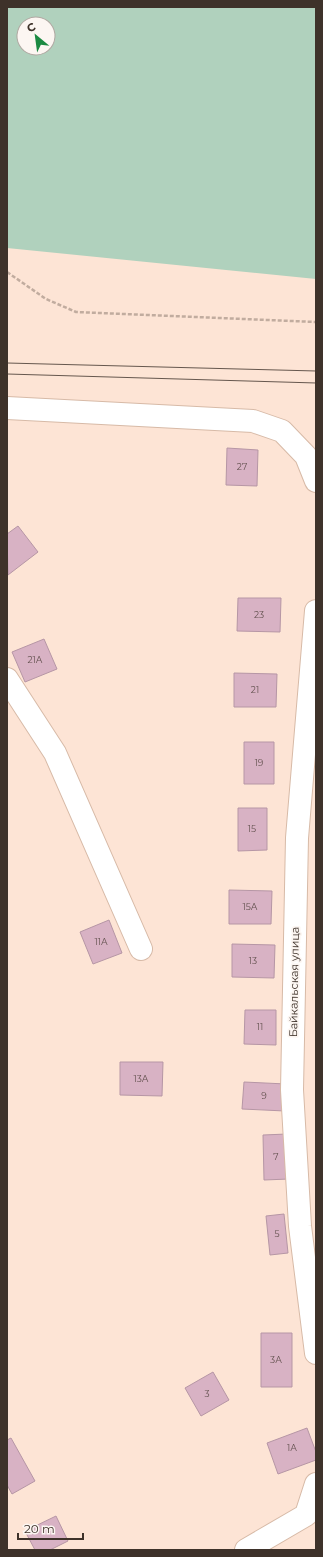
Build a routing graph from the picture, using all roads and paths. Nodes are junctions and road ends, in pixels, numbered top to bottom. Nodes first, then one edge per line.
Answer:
1 (7, 272) edge
2 (316, 322) edge
3 (7, 408) edge
4 (316, 482) edge
5 (316, 611) edge
6 (7, 679) edge
7 (141, 949) dead end
8 (316, 1353) edge
9 (316, 1484) edge
10 (246, 1550) edge

1 - 2 path
3 - 4 street
5 - 8 street, Байкальская улица
6 - 7 street
9 - 10 street

